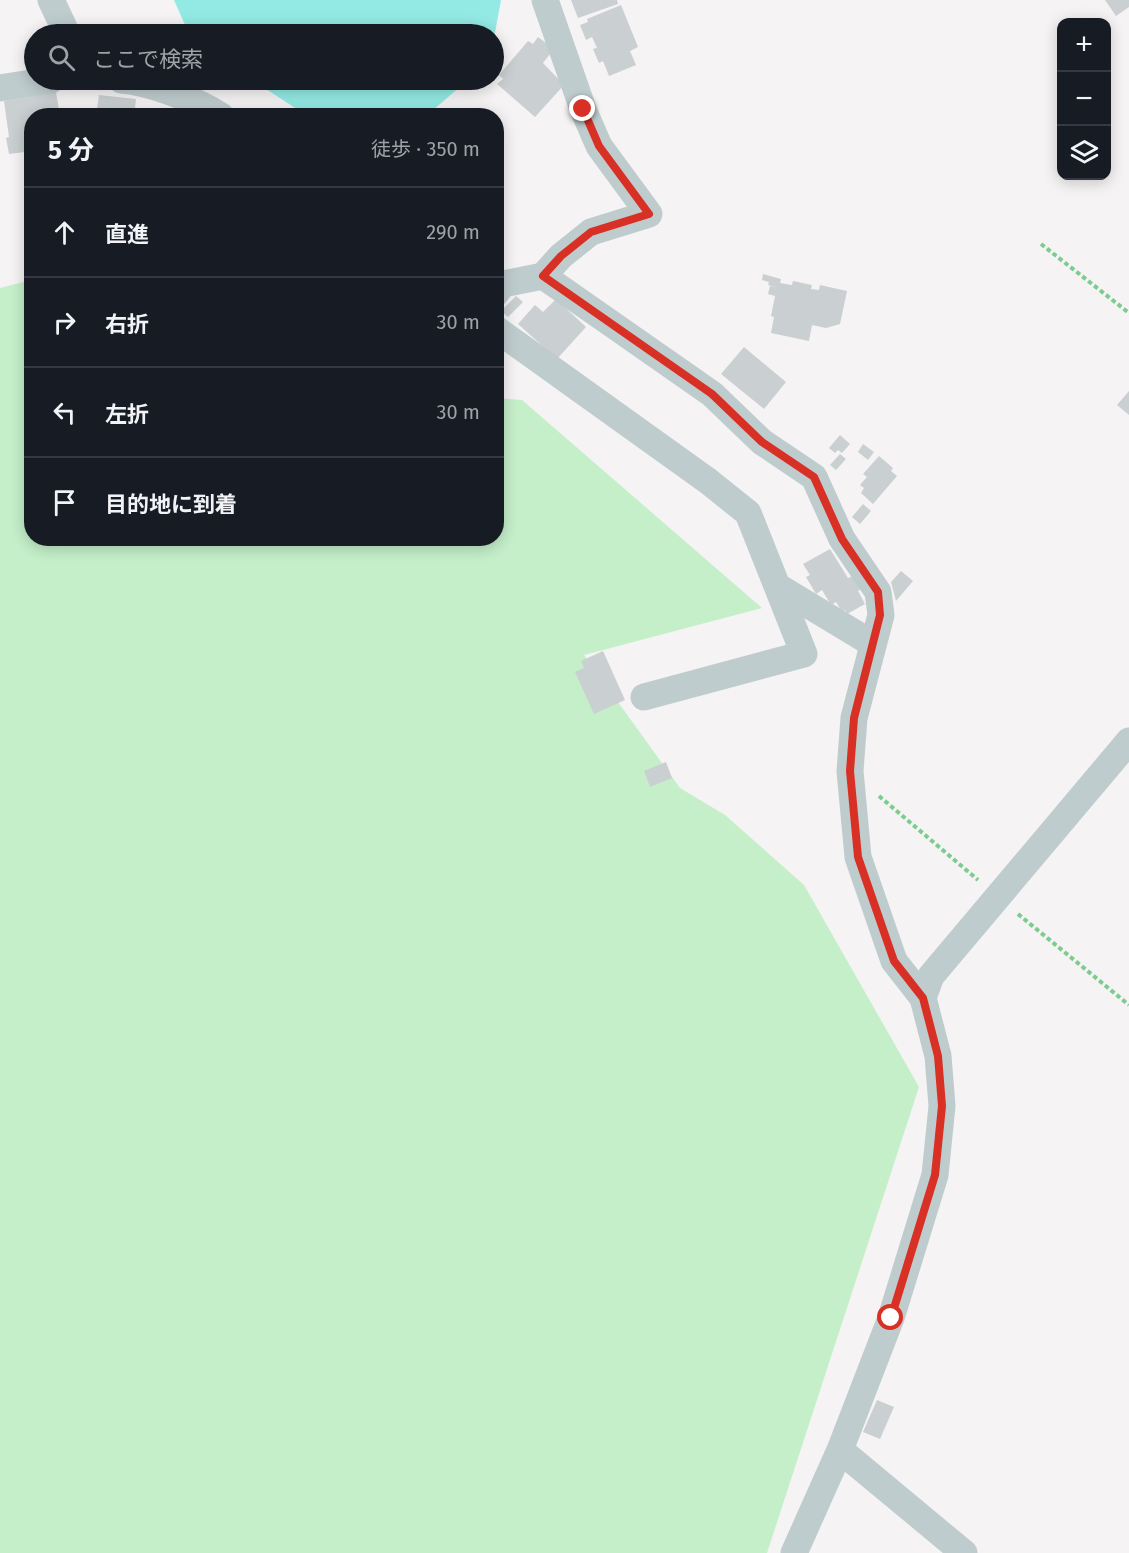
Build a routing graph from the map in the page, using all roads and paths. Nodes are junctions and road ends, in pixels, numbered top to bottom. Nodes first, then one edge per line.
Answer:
1 (51, 0) edge
2 (545, 0) edge
3 (62, 24) edge
4 (24, 84) edge
5 (0, 88) edge
6 (161, 90) edge
7 (209, 108) edge
8 (1041, 244) dead end
9 (543, 276) junction
10 (504, 284) edge
11 (1129, 313) edge
12 (504, 334) edge
13 (777, 586) junction
14 (873, 644) junction
15 (644, 697) dead end
16 (1129, 741) edge
17 (850, 771) junction
18 (998, 897) junction
19 (923, 998) junction
20 (1129, 1005) edge
21 (840, 1450) junction
22 (794, 1553) edge
23 (964, 1553) edge

1 - 3 street
2 - 9 street
4 - 5 street
6 - 7 street
8 - 11 path
9 - 10 street
9 - 14 street
12 - 13 street
13 - 14 street
13 - 15 street
14 - 17 street
16 - 18 street
17 - 18 path
17 - 19 street
18 - 19 street
18 - 20 path
19 - 21 street
21 - 22 street
21 - 23 street

